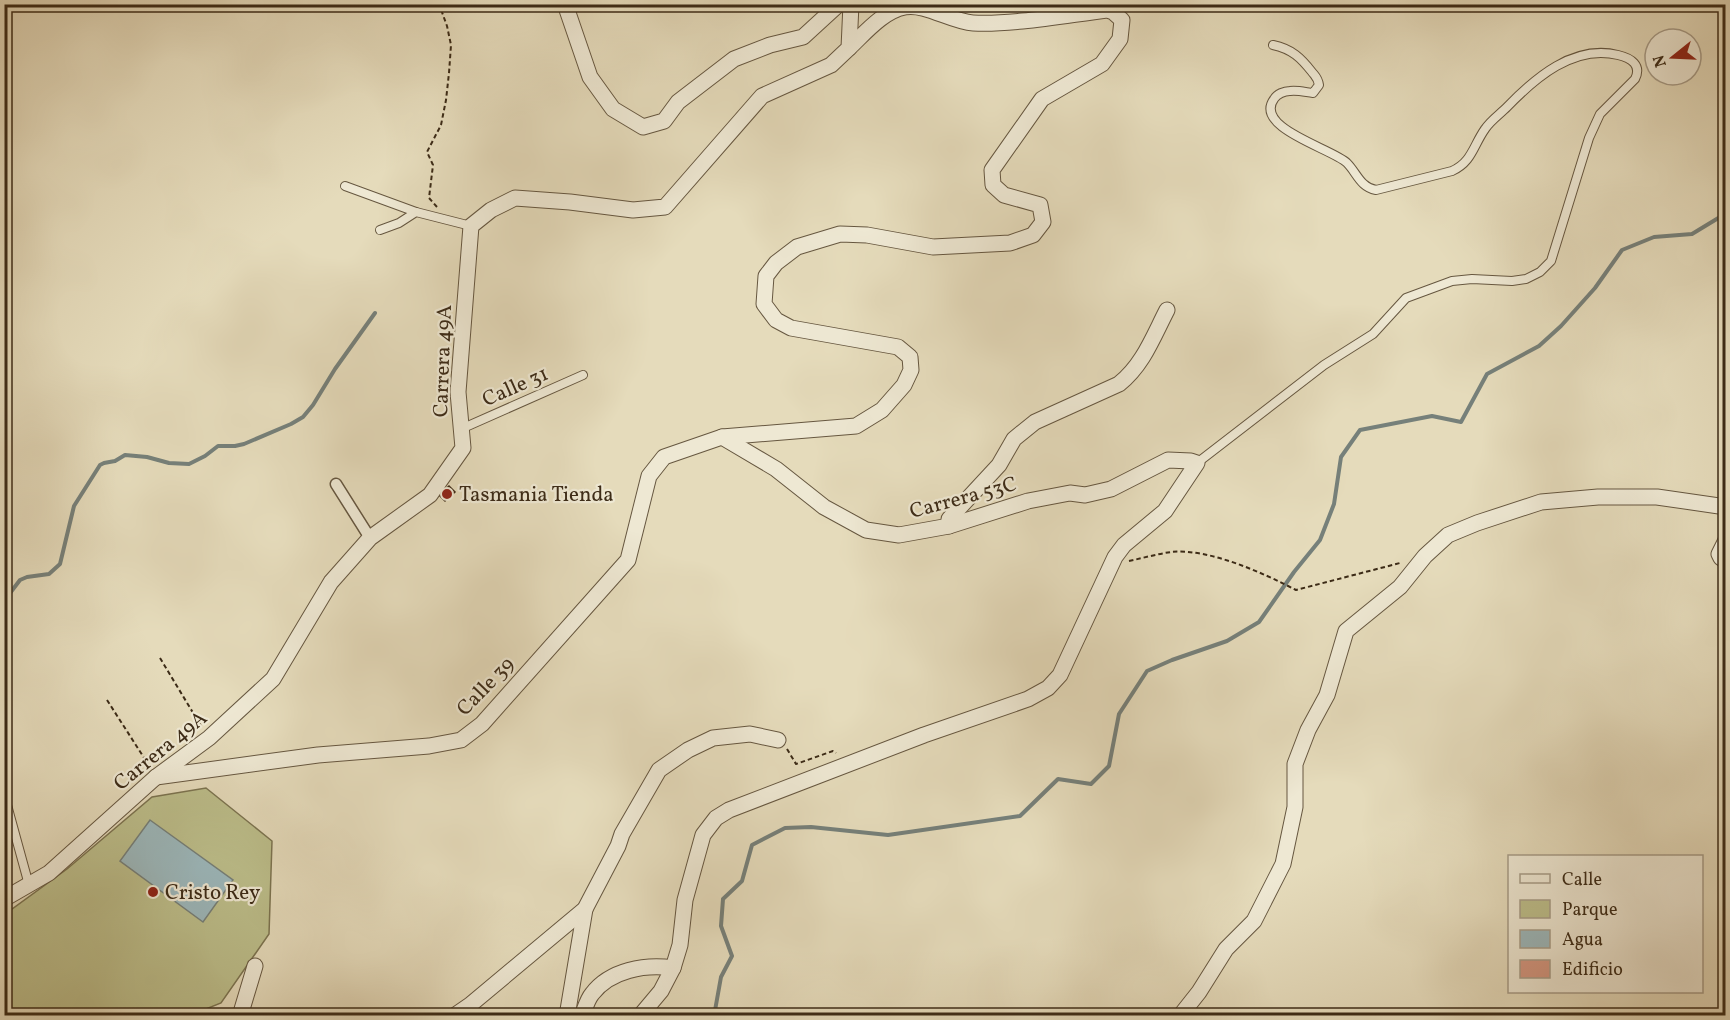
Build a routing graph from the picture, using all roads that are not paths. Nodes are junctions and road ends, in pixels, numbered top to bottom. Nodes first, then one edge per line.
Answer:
1 (565, 4) edge
2 (839, 4) edge
3 (851, 4) edge
4 (1273, 45) dead end
5 (849, 48) junction
6 (345, 186) dead end
7 (416, 212) junction
8 (471, 226) junction
9 (380, 230) dead end
10 (1167, 310) dead end
11 (583, 375) dead end
12 (461, 429) junction
13 (722, 437) junction
14 (1197, 463) junction
15 (336, 484) dead end
16 (1725, 507) edge
17 (949, 526) junction
18 (370, 538) junction
19 (1725, 540) edge
20 (1725, 560) edge
21 (778, 740) road end
22 (156, 777) junction
23 (4, 794) edge
24 (29, 885) junction
25 (4, 899) edge
26 (585, 909) junction
27 (255, 966) dead end
28 (673, 968) junction
29 (240, 1016) edge
30 (454, 1016) edge
31 (567, 1016) edge
32 (582, 1016) edge
33 (640, 1016) edge
34 (1180, 1016) edge

1 - 2 street
3 - 5 street
4 - 14 lane
5 - 8 street
5 - 13 street, Calle 39
6 - 7 lane
7 - 8 lane
7 - 9 lane
8 - 12 street, Carrera 49A
10 - 17 street
11 - 12 lane, Calle 31
12 - 18 street, Carrera 49A
13 - 17 street, Carrera 53C
13 - 22 street, Calle 39
14 - 17 street, Carrera 53C
14 - 28 street
15 - 18 street
16 - 34 street
18 - 22 street, Carrera 49A
19 - 20 street
21 - 26 street
22 - 24 street, Carrera 49A
23 - 24 lane
24 - 25 street, Carrera 49A
26 - 30 street
26 - 31 street
27 - 29 street
28 - 32 street
28 - 33 street

